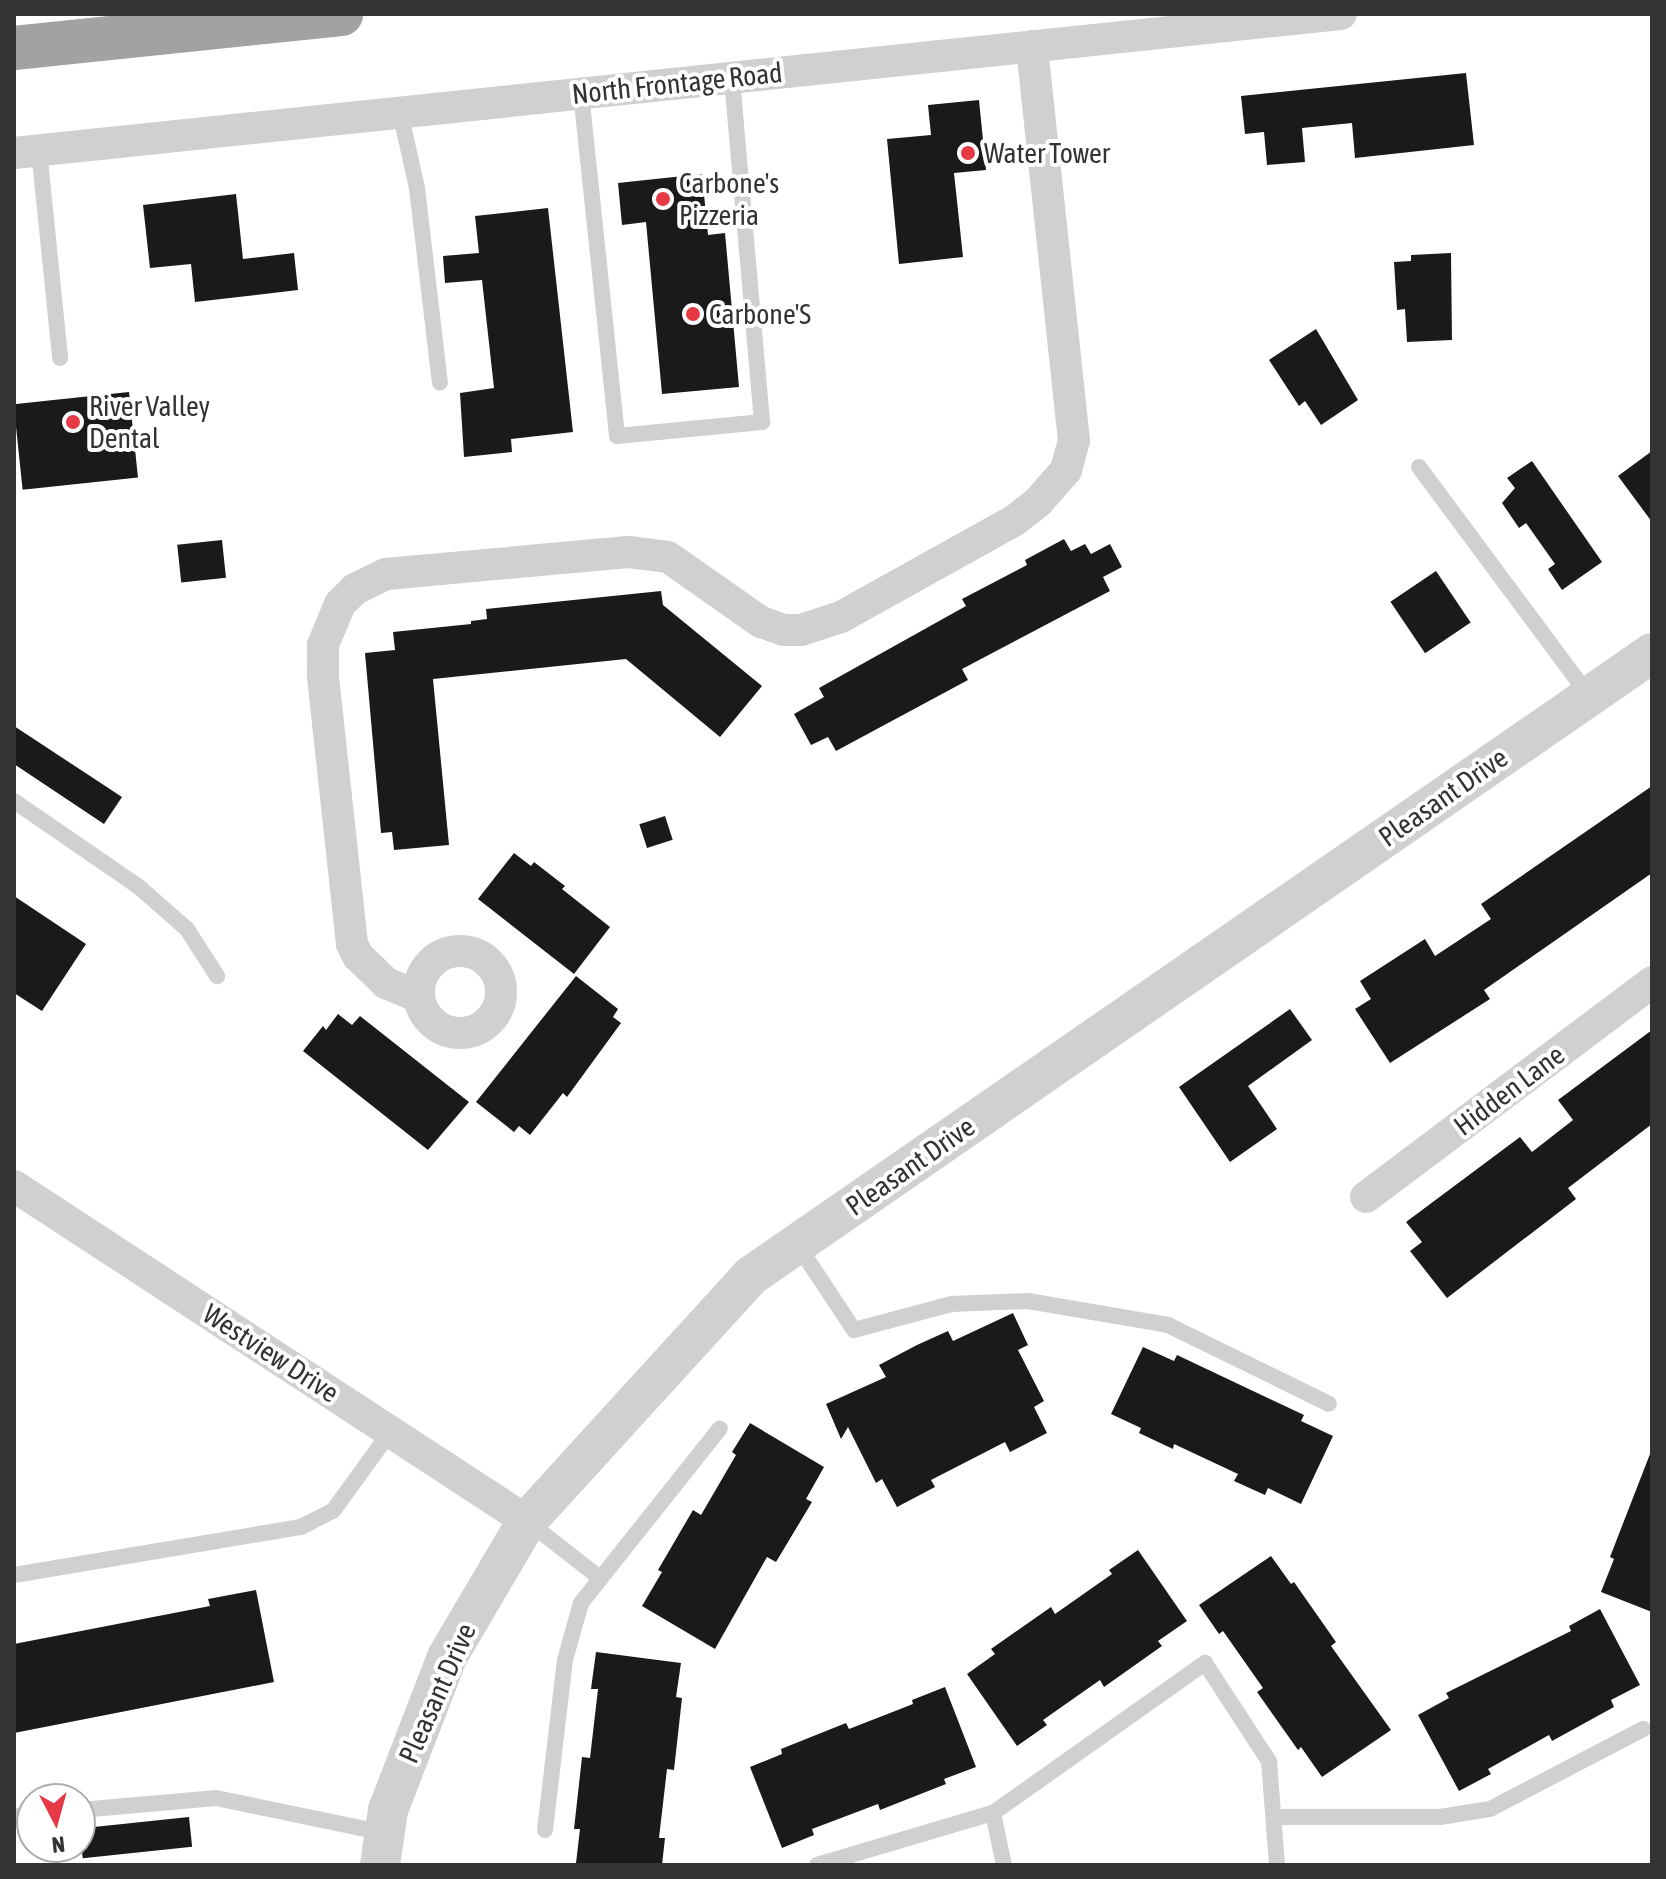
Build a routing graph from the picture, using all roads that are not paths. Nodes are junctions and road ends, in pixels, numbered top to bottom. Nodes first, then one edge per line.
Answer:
1 (341, 14) edge
2 (1341, 14) edge
3 (1032, 46) junction
4 (14, 48) edge
5 (732, 77) junction
6 (581, 93) junction
7 (400, 112) junction
8 (26, 152) edge
9 (60, 358) dead end
10 (440, 383) dead end
11 (1419, 467) dead end
12 (1652, 653) edge
13 (1589, 696) junction
14 (14, 801) edge
15 (217, 976) dead end
16 (1652, 982) edge
17 (419, 997) dead end
18 (14, 1186) edge
19 (1366, 1197) dead end
20 (797, 1244) junction
21 (1329, 1404) dead end
22 (720, 1428) dead end
23 (391, 1431) junction
24 (527, 1521) junction
25 (14, 1575) edge
26 (600, 1578) junction
27 (1643, 1729) dead end
28 (96, 1809) edge
29 (993, 1813) junction
30 (1275, 1817) junction
31 (545, 1830) dead end
32 (382, 1849) edge
33 (817, 1865) edge
34 (1004, 1865) edge
35 (1277, 1865) edge

1 - 4 highway
2 - 3 street, North Frontage Road
3 - 5 street, North Frontage Road
3 - 17 street
5 - 6 street, North Frontage Road
5 - 6 lane
6 - 7 street, North Frontage Road
7 - 8 street, North Frontage Road
7 - 10 lane
8 - 9 lane
11 - 13 lane
12 - 13 street, Pleasant Drive
13 - 20 street, Pleasant Drive
14 - 15 lane
16 - 19 street, Hidden Lane
18 - 23 street, Westview Drive
20 - 21 lane
20 - 24 street, Pleasant Drive
22 - 26 lane
23 - 24 street, Westview Drive
23 - 25 lane
24 - 26 lane
24 - 32 street, Pleasant Drive
26 - 31 lane
27 - 30 lane
28 - 32 lane
29 - 30 lane
29 - 33 lane
29 - 34 lane
30 - 35 lane

